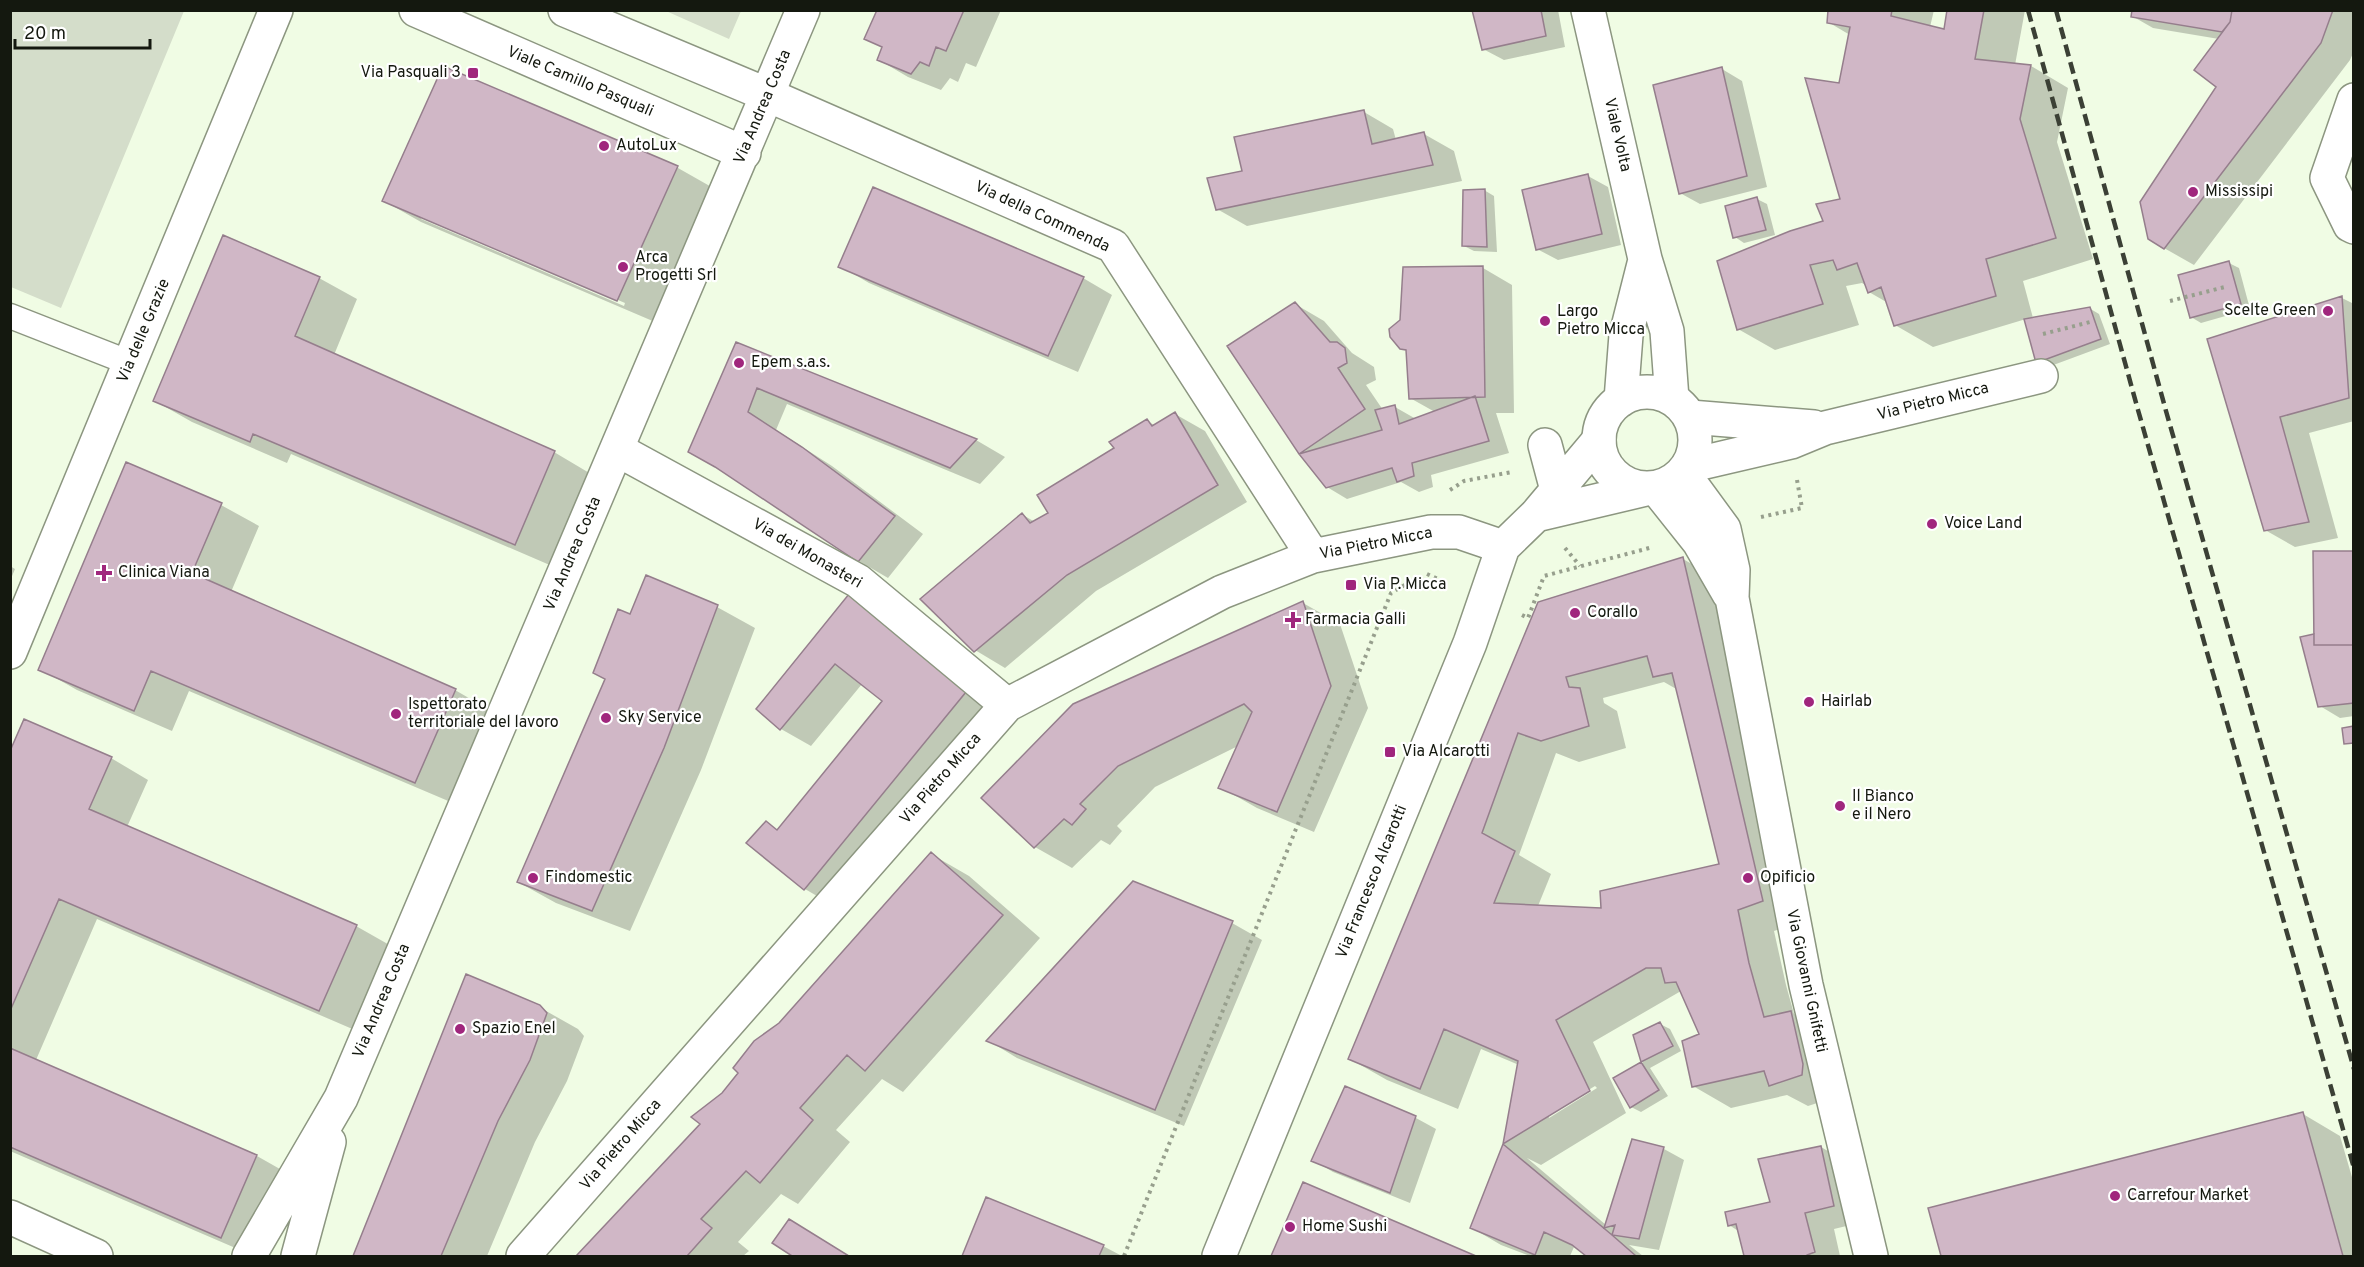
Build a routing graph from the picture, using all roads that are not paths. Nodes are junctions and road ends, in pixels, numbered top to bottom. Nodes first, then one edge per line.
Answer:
1 (276, 10) edge
2 (416, 10) edge
3 (565, 10) edge
4 (803, 10) edge
5 (1588, 10) edge
6 (768, 95) junction
7 (2354, 100) edge
8 (744, 153) junction
9 (2354, 227) edge
10 (1645, 259) junction
11 (10, 316) edge
12 (130, 363) junction
13 (2041, 376) dead end
14 (1621, 400) junction
15 (1681, 408) junction
16 (1825, 428) junction
17 (1599, 440) junction
18 (1545, 445) dead end
19 (618, 450) junction
20 (1668, 479) junction
21 (1557, 490) junction
22 (1536, 515) junction
23 (1503, 547) junction
24 (1313, 556) junction
25 (10, 652) edge
26 (1007, 705) junction
27 (341, 1098) junction
28 (10, 1217) edge
29 (96, 1257) edge
30 (249, 1257) edge
31 (298, 1257) edge
32 (523, 1257) edge
33 (1219, 1257) edge
34 (1871, 1257) edge

1 - 12 street, Via delle Grazie
2 - 8 street, Viale Camillo Pasquali
3 - 6 street
4 - 6 street, Via Andrea Costa
5 - 10 street, Viale Volta
6 - 8 street, Via Andrea Costa
6 - 24 street, Via della Commenda
7 - 9 street
8 - 19 street, Via Andrea Costa
10 - 14 street, Viale Volta
10 - 15 street, Viale Volta
11 - 12 lane
12 - 25 street, Via delle Grazie
13 - 16 street, Via Pietro Micca
14 - 15 street
14 - 17 street
15 - 16 street, Via Pietro Micca
15 - 20 street
16 - 20 street, Via Pietro Micca
17 - 20 street
17 - 21 street
18 - 21 street
19 - 26 street, Via dei Monasteri
19 - 27 street, Via Andrea Costa
20 - 22 street, Via Pietro Micca
20 - 34 street, Via Giovanni Gnifetti
21 - 22 street
22 - 23 street, Via Francesco Alcarotti
23 - 24 street, Via Pietro Micca
23 - 33 street, Via Francesco Alcarotti
24 - 26 street, Via Pietro Micca
26 - 32 street, Via Pietro Micca
27 - 30 street, Via Andrea Costa
27 - 31 street, Via Andrea Costa
28 - 29 street

